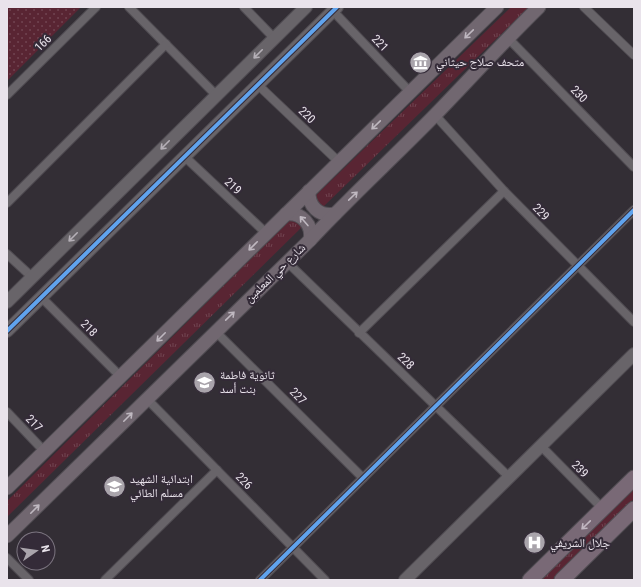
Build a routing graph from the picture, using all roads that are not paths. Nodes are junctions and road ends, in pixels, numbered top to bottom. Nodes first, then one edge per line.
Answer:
1 (96, 7) edge
2 (130, 7) edge
3 (244, 7) edge
4 (306, 7) edge
5 (497, 7) edge
6 (539, 7) edge
7 (584, 7) edge
8 (335, 9) edge
9 (274, 38) junction
10 (508, 38) junction
11 (166, 44) junction
12 (634, 55) edge
13 (258, 84) junction
14 (410, 92) junction
15 (7, 95) edge
16 (216, 95) junction
17 (435, 115) junction
18 (184, 156) junction
19 (339, 162) junction
20 (634, 167) edge
21 (309, 191) junction
22 (504, 191) junction
23 (7, 203) edge
24 (634, 210) edge
25 (286, 214) junction
26 (335, 214) junction
27 (266, 233) junction
28 (310, 240) junction
29 (7, 254) edge
30 (286, 261) junction
31 (578, 266) junction
32 (32, 277) junction
33 (41, 297) junction
34 (7, 302) edge
35 (634, 322) edge
36 (7, 330) edge
37 (215, 331) junction
38 (360, 332) junction
39 (634, 354) edge
40 (120, 376) junction
41 (147, 399) junction
42 (436, 407) junction
43 (7, 412) edge
44 (540, 446) junction
45 (44, 451) junction
46 (217, 470) junction
47 (509, 477) junction
48 (363, 478) junction
49 (634, 478) edge
50 (7, 488) edge
51 (603, 509) junction
52 (634, 509) edge
53 (7, 536) edge
54 (293, 548) junction
55 (7, 558) edge
56 (29, 580) edge
57 (105, 580) edge
58 (260, 580) edge
59 (325, 580) edge
60 (405, 580) edge
61 (530, 580) edge
62 (562, 580) edge

1 - 15 street, 166
2 - 11 street
3 - 9 street
4 - 9 street
5 -> 14 main road
6 - 10 main road, شارع حي المعلمين
7 - 12 street
8 - 13 street
8 - 14 street, 221
9 -> 16 street
10 - 17 main road, شارع حي المعلمين
10 - 20 street, 230
11 - 16 street
11 - 23 street
13 - 18 street
13 - 19 street, 220
14 -> 19 main road
16 -> 32 street
17 - 22 street, 229
26 -> 17 main road, شارع حي المعلمين
18 - 27 street, 219
18 - 33 street
19 - 21 main road
21 - 25 main road
21 - 26 main road
22 - 31 street, 229
22 - 38 street
24 - 31 street
25 - 27 main road
28 -> 25 main road
26 - 28 main road, شارع حي المعلمين
27 -> 40 main road
28 - 30 main road, شارع حي المعلمين
29 - 32 street
37 -> 30 main road, شارع حي المعلمين
30 - 38 street, 228
31 - 35 street, 229
31 - 42 street
32 - 34 street
33 - 36 street
33 - 40 street, 218
37 - 41 main road, شارع حي المعلمين
37 - 48 street, 227
38 - 42 street, 228
39 - 44 street
40 - 45 main road
41 - 46 street, 226
53 -> 41 main road, شارع حي المعلمين
42 - 47 street, 228
42 - 48 street
43 - 45 street, 217
44 - 47 street
44 - 51 street, 239
45 - 50 main road
46 - 54 street, 226
46 - 57 street
47 - 60 street
48 - 54 street
49 - 51 highway
51 -> 61 highway
52 - 62 highway
54 - 58 street
54 - 59 street, 226
55 - 56 street

